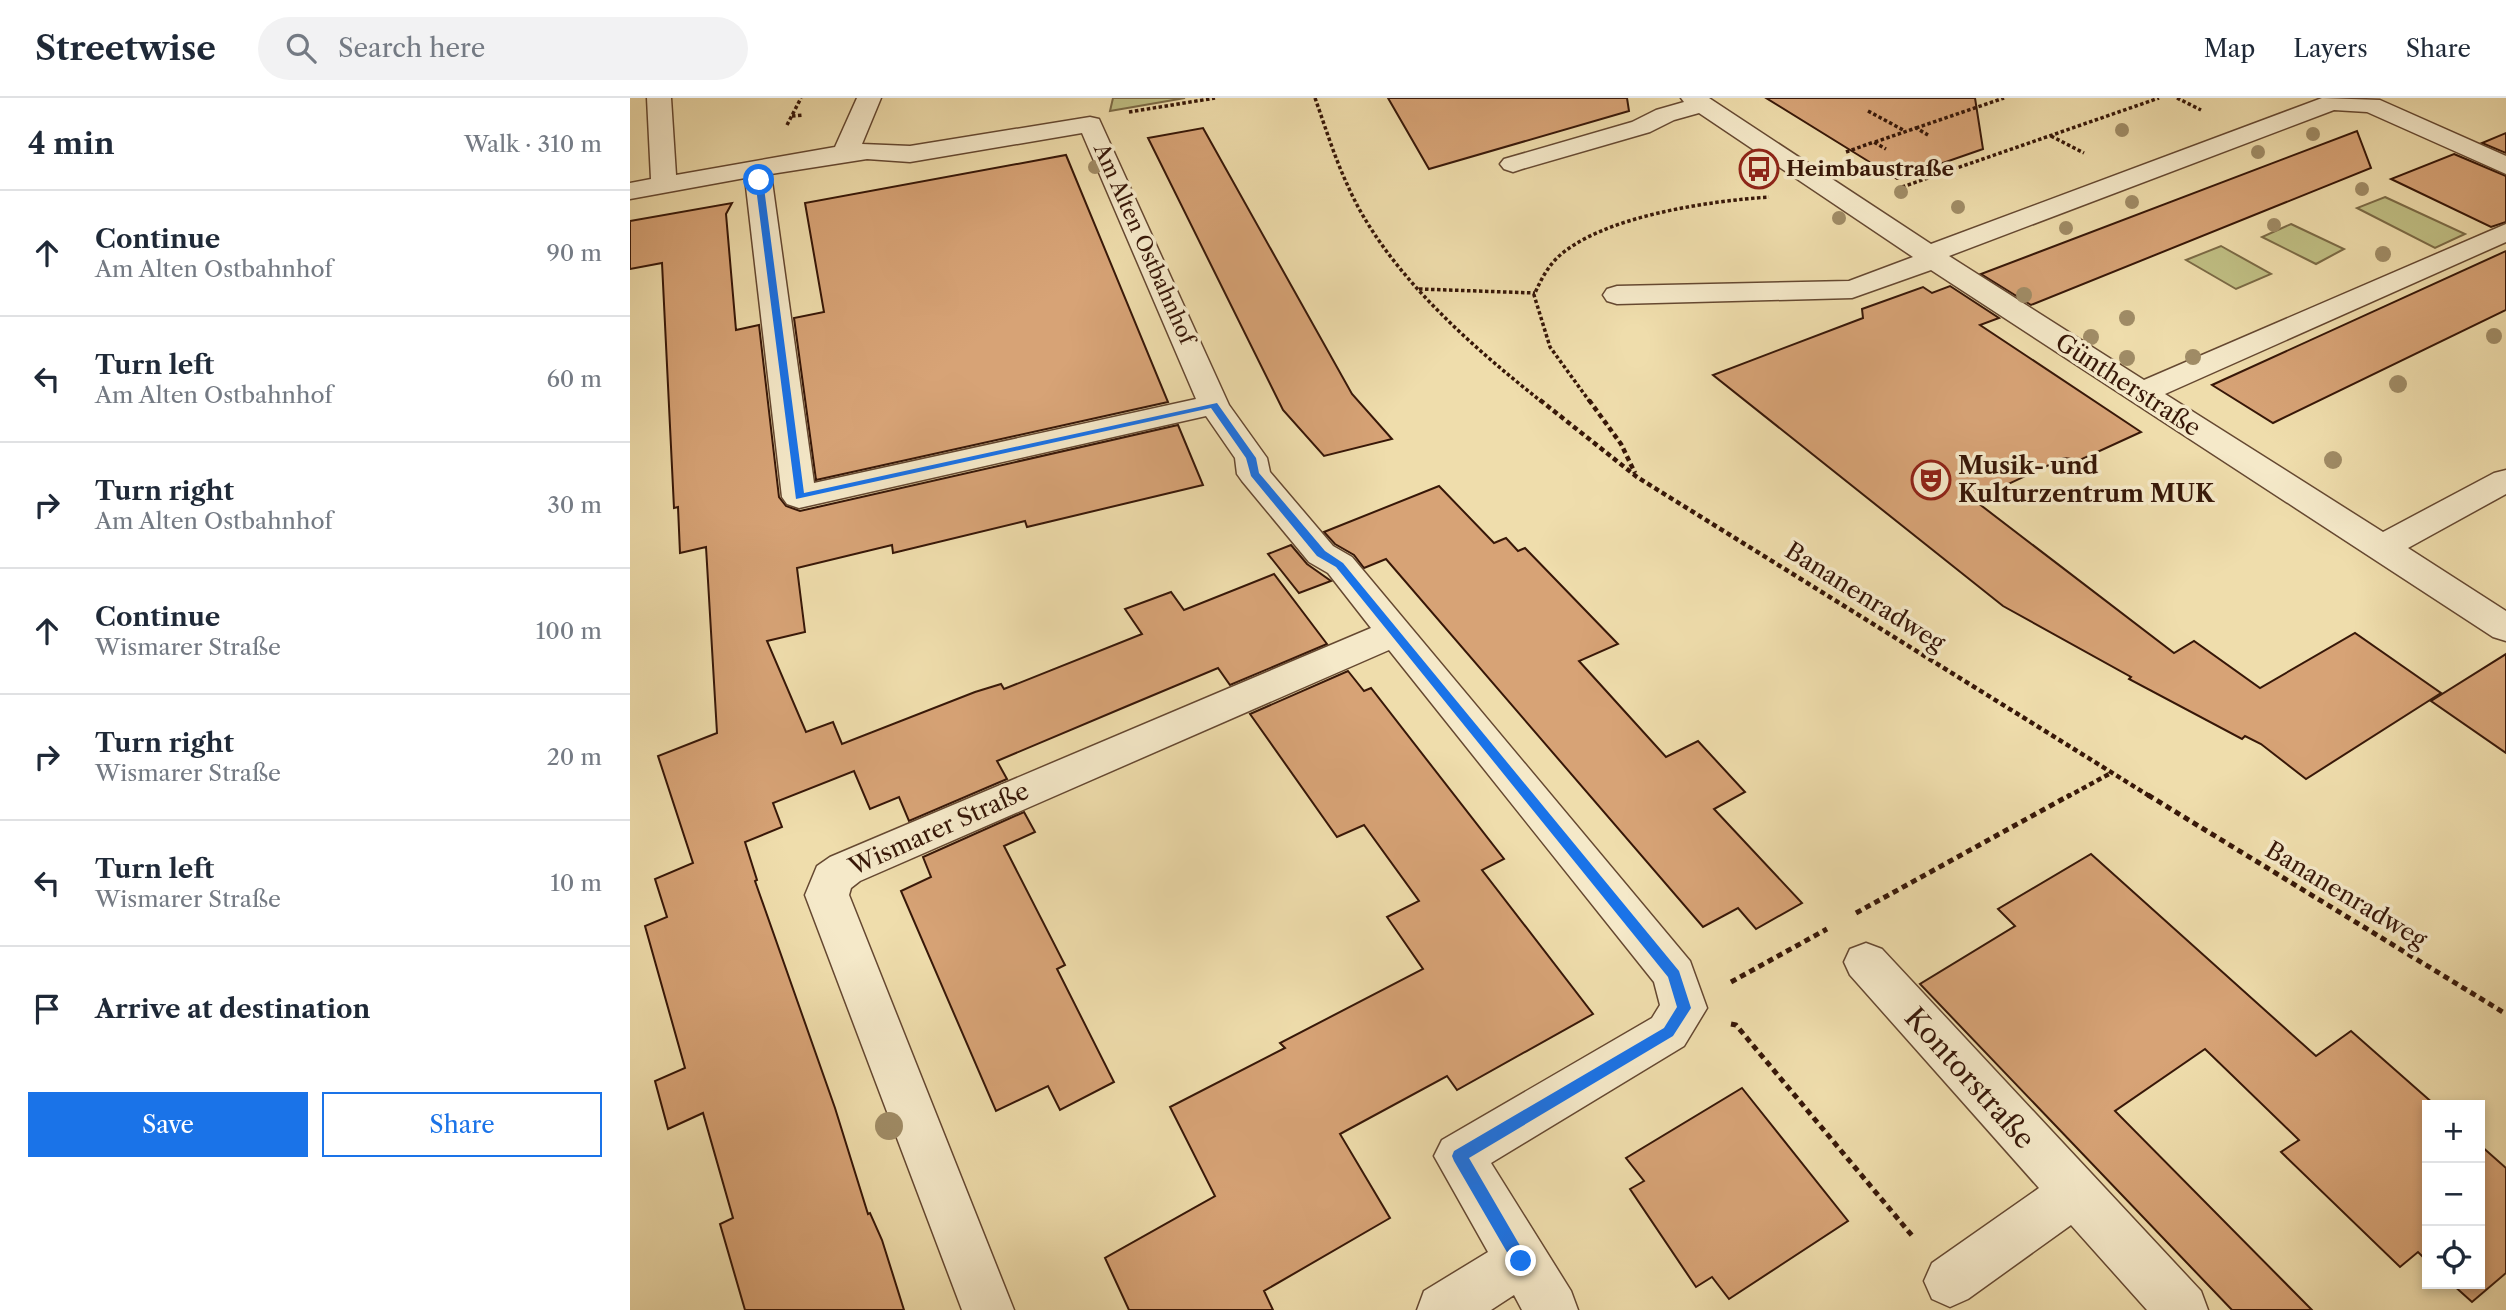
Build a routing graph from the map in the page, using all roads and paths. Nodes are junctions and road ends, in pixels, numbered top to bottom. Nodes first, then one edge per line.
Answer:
1 (659, 98) edge
2 (869, 98) edge
3 (1214, 98) edge
4 (1315, 98) edge
5 (2004, 98) edge
6 (2160, 98) edge
7 (1197, 99) edge
8 (1698, 101) edge
9 (1093, 111) edge
10 (1868, 111) dead end
11 (1121, 114) dead end
12 (803, 115) dead end
13 (792, 116) dead end
14 (1916, 128) junction
15 (1906, 131) junction
16 (1928, 135) dead end
17 (2051, 135) junction
18 (1874, 142) junction
19 (1886, 149) dead end
20 (845, 153) junction
21 (2086, 154) dead end
22 (1837, 155) dead end
23 (1513, 164) dead end
24 (2506, 166) edge
25 (757, 169) junction
26 (664, 185) junction
27 (1894, 190) dead end
28 (630, 191) edge
29 (2506, 232) edge
30 (1931, 257) junction
31 (1418, 289) junction
32 (1535, 293) dead end
33 (1617, 295) dead end
34 (2141, 393) junction
35 (1214, 405) junction
36 (2506, 480) edge
37 (2381, 548) junction
38 (2506, 628) edge
39 (1394, 633) junction
40 (2111, 773) junction
41 (1844, 919) dead end
42 (1833, 925) dead end
43 (1866, 962) dead end
44 (1702, 998) junction
45 (2506, 1014) edge
46 (2074, 1193) junction
47 (1521, 1261) junction
48 (1950, 1281) joint
49 (988, 1310) edge
50 (1443, 1310) edge
51 (1552, 1310) edge
52 (2182, 1310) edge

1 - 26 street
2 - 20 street
3 - 7 path
4 - 31 path, Bananenradweg
5 - 14 path
6 - 17 path
7 - 11 path
8 - 23 street
8 - 30 street, Güntherstraße
9 - 20 street, Am Alten Ostbahnhof
9 - 35 street, Am Alten Ostbahnhof
10 - 15 path
12 - 13 path
14 - 15 path
14 - 16 path
15 - 18 path
17 - 21 path
17 - 27 path
18 - 19 path
18 - 22 path
20 - 25 street, Am Alten Ostbahnhof
24 - 30 street
25 - 26 street, Am Alten Ostbahnhof
25 - 35 street
26 - 28 street, Am Alten Ostbahnhof
29 - 34 street
30 - 33 street
30 - 34 street, Güntherstraße
31 - 32 path
31 - 40 path, Bananenradweg
34 - 37 street, Güntherstraße
35 - 39 street, Am Alten Ostbahnhof
36 - 37 street
37 - 38 street, Güntherstraße
39 - 44 street
39 - 49 street, Wismarer Straße
40 - 41 path
40 - 45 path, Bananenradweg
42 - 44 path
43 - 46 street, Kontorstraße
44 - 47 street
44 - 48 path
46 - 48 street
46 - 52 street, Kontorstraße
47 - 50 street
47 - 51 street

